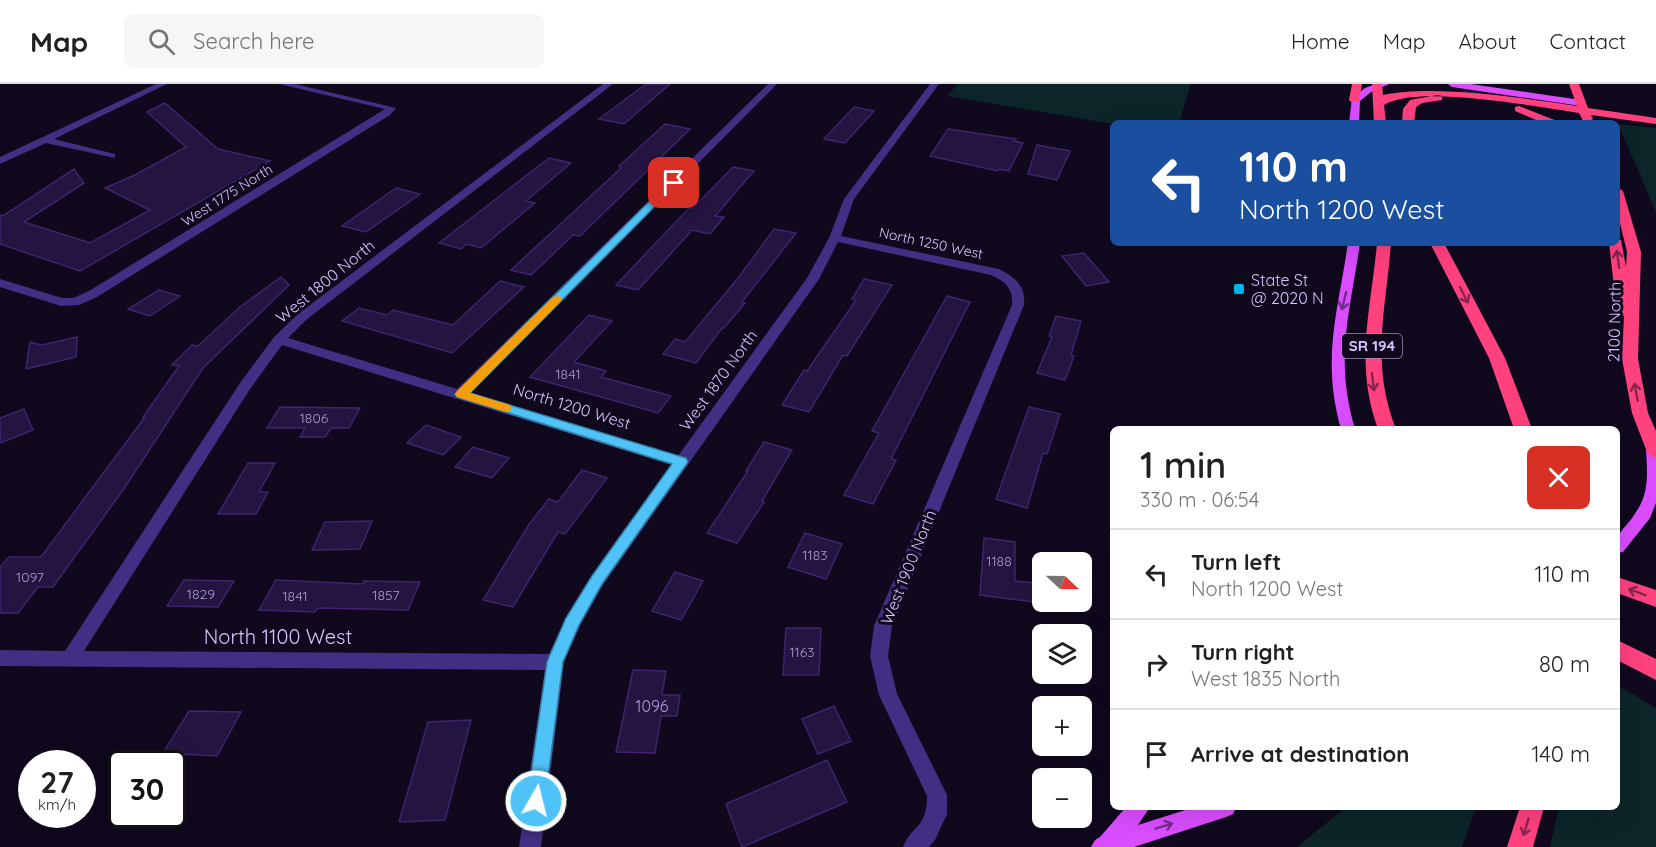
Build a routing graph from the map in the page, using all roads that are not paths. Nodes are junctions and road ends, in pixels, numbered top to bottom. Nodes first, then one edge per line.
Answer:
1 (163, 84) edge
2 (283, 84) edge
3 (609, 84) edge
4 (773, 84) edge
5 (935, 84) edge
6 (1357, 84) edge
7 (1452, 84) edge
8 (1574, 84) edge
9 (1380, 85) edge
10 (1355, 100) junction
11 (1583, 107) junction
12 (1656, 114) edge
13 (1380, 116) edge
14 (1354, 120) edge
15 (1408, 120) edge
16 (1545, 120) edge
17 (1588, 120) edge
18 (1656, 121) edge
19 (45, 140) junction
20 (111, 156) dead end
21 (0, 161) edge
22 (1620, 200) edge
23 (835, 238) junction
24 (1354, 246) edge
25 (1384, 246) edge
26 (1439, 246) edge
27 (1616, 246) edge
28 (0, 283) edge
29 (1017, 286) joint
30 (279, 340) junction
31 (1630, 359) junction
32 (461, 394) junction
33 (1347, 426) edge
34 (1386, 426) edge
35 (1522, 426) edge
36 (1654, 450) edge
37 (681, 462) junction
38 (1620, 543) edge
39 (1620, 586) edge
40 (1656, 599) edge
41 (1622, 654) edge
42 (0, 658) edge
43 (70, 658) junction
44 (555, 662) junction
45 (1656, 670) edge
46 (1137, 810) edge
47 (1216, 810) edge
48 (1531, 810) edge
49 (1105, 845) edge
50 (530, 847) edge
51 (914, 847) edge
52 (1520, 847) edge

1 - 19 street
2 - 28 street, West 1775 North
3 - 30 street, West 1800 North
4 - 32 street
5 - 23 street, West 1870 North
6 - 10 highway
7 - 11 main road
8 - 11 highway
9 - 10 main road
9 - 13 highway
10 - 14 main road
11 - 12 highway
11 - 13 highway
11 - 17 highway
11 - 18 highway
15 - 16 highway
19 - 20 street
19 - 21 street
22 - 31 highway, 2100 North
23 - 29 street, North 1250 West
23 - 37 street, West 1870 North
24 -> 33 main road
25 -> 34 highway, SR 194
26 -> 35 highway
31 -> 27 highway
29 - 51 street, West 1900 North
30 - 32 street, North 1200 West
30 - 43 street, West 1800 North
36 -> 31 highway, 2100 North
32 - 37 street, North 1200 West
36 - 38 main road
37 - 44 street, West 1870 North
40 -> 39 highway
41 - 45 highway
42 - 43 street, North 1100 West
43 - 44 street, North 1100 West
44 - 50 street, West 1870 North
46 - 49 main road
49 -> 47 main road
48 -> 52 highway

